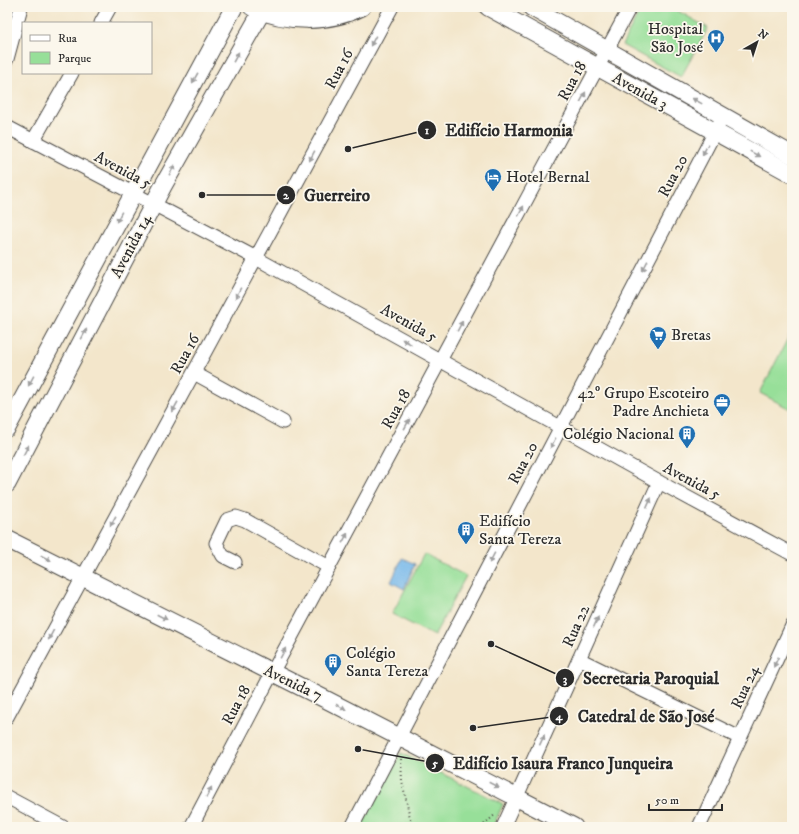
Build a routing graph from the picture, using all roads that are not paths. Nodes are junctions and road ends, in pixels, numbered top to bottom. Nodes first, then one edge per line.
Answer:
1 (21, 7) edge
2 (110, 7) edge
3 (234, 7) edge
4 (362, 7) edge
5 (392, 7) edge
6 (488, 7) edge
7 (531, 7) edge
8 (630, 7) edge
9 (257, 9) edge
10 (510, 12) edge
11 (102, 22) edge
12 (608, 50) junction
13 (7, 59) edge
14 (598, 68) junction
15 (71, 74) edge
16 (723, 116) junction
17 (7, 127) edge
18 (715, 132) junction
19 (33, 141) junction
20 (792, 155) edge
21 (792, 174) edge
22 (132, 193) junction
23 (153, 205) junction
24 (256, 258) junction
25 (54, 341) junction
26 (74, 352) junction
27 (42, 360) junction
28 (442, 360) junction
29 (194, 373) junction
30 (63, 375) junction
31 (283, 422) dead end
32 (561, 427) junction
33 (7, 428) edge
34 (659, 482) junction
35 (7, 484) edge
36 (9, 538) edge
37 (792, 554) edge
38 (235, 562) dead end
39 (329, 567) junction
40 (82, 576) junction
41 (792, 626) edge
42 (579, 659) junction
43 (272, 673) junction
44 (7, 717) edge
45 (399, 737) junction
46 (740, 738) junction
47 (7, 797) edge
48 (516, 797) junction
49 (63, 827) edge
50 (191, 827) edge
51 (352, 827) edge
52 (503, 827) edge
53 (574, 827) edge
54 (699, 827) edge

1 - 13 street
2 - 11 street
3 -> 22 main road, Avenida 14
4 - 9 main road
5 -> 24 street, Rua 16
6 - 10 main road, Avenida 3
7 - 12 main road, Avenida 3
8 - 12 street, Rua 18
23 -> 9 main road, Avenida 14
10 - 14 main road, Avenida 3
12 - 14 street, Rua 18
16 -> 12 main road, Avenida 3
14 - 18 main road, Avenida 3
28 -> 14 street, Rua 18
15 - 19 street
16 - 18 street, Rua 20
16 - 20 main road, Avenida 3
17 - 19 street, Avenida 5
18 -> 21 main road, Avenida 3
18 -> 32 street, Rua 20
19 - 22 street, Avenida 5
22 - 23 street, Avenida 5
22 -> 25 main road, Avenida 14
23 - 24 street, Avenida 5
26 -> 23 main road, Avenida 14
28 -> 24 street, Avenida 5
24 -> 29 street, Rua 16
25 - 26 main road
25 - 27 main road, Avenida 14
26 - 30 main road, Avenida 14
27 - 30 main road
27 -> 33 main road, Avenida 14
28 - 32 street, Avenida 5
39 -> 28 street, Rua 18
29 - 31 street
29 -> 40 street, Rua 16
35 -> 30 main road, Avenida 14
32 - 34 street, Avenida 5
32 -> 45 street, Rua 20
34 - 37 street, Avenida 5
42 -> 34 street, Rua 22
36 -> 40 main road, Avenida 7
38 - 39 street
43 -> 39 street, Rua 18
40 -> 43 main road, Avenida 7
40 -> 44 street, Rua 16
41 -> 46 street, Rua 24
42 - 46 street
48 -> 42 street, Rua 22
43 -> 45 main road, Avenida 7
50 -> 43 street, Rua 18
45 -> 48 main road, Avenida 7
45 - 51 street, Rua 20
46 - 54 street, Rua 24
47 - 49 street
48 - 52 street, Rua 22
48 - 53 main road, Avenida 7

